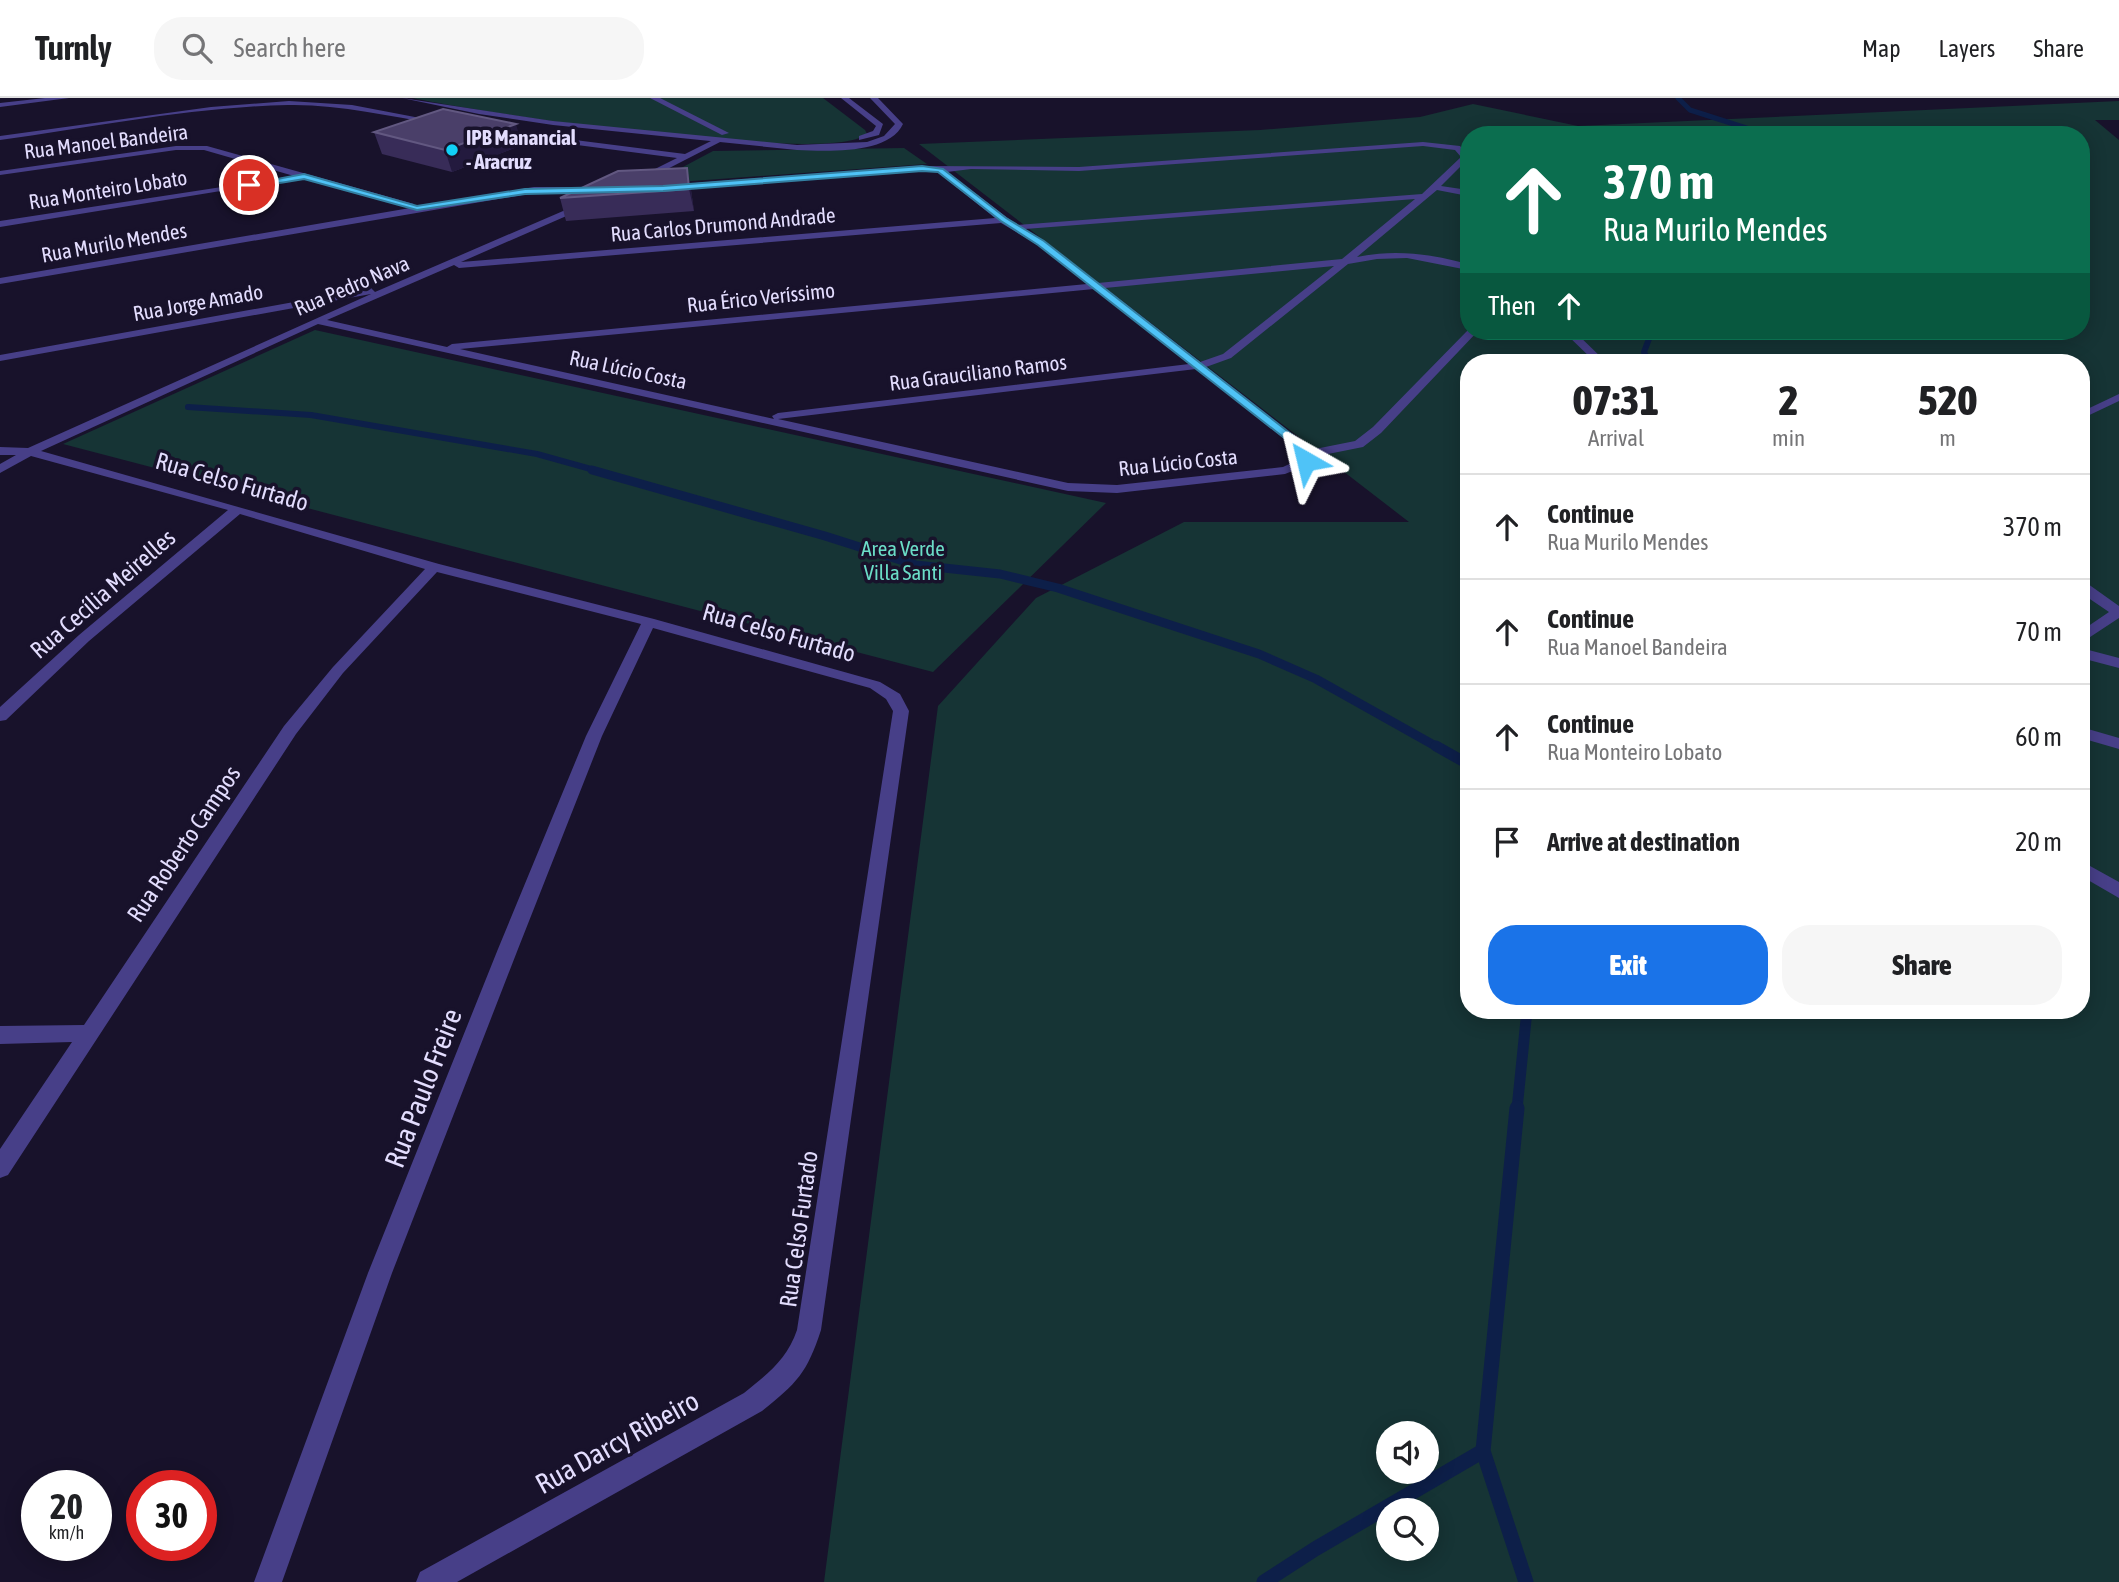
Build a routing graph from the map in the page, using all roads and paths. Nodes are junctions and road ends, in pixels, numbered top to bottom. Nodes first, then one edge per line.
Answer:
1 (65, 98) edge
2 (239, 98) edge
3 (406, 98) edge
4 (654, 98) edge
5 (845, 98) edge
6 (874, 98) edge
7 (0, 105) edge
8 (443, 123) edge
9 (0, 130) edge
10 (491, 131) edge
11 (722, 137) junction
12 (0, 138) edge
13 (787, 144) junction
14 (1460, 151) edge
15 (686, 157) junction
16 (1460, 162) edge
17 (940, 170) junction
18 (0, 173) edge
19 (304, 177) junction
20 (608, 180) edge
21 (1435, 187) junction
22 (525, 191) junction
23 (1460, 192) edge
24 (604, 193) joint
25 (1423, 196) junction
26 (417, 208) junction
27 (1003, 220) junction
28 (0, 224) edge
29 (1018, 227) junction
30 (1345, 262) junction
31 (1460, 265) edge
32 (446, 266) junction
33 (0, 281) edge
34 (402, 285) junction
35 (1091, 285) junction
36 (317, 321) junction
37 (1464, 340) edge
38 (1578, 340) edge
39 (435, 349) junction
40 (1592, 354) edge
41 (0, 358) edge
42 (1197, 366) junction
43 (2119, 397) edge
44 (2090, 412) edge
45 (764, 418) junction
46 (0, 451) edge
47 (30, 452) junction
48 (1307, 454) junction
49 (0, 469) edge
50 (238, 509) junction
51 (435, 566) junction
52 (2090, 593) edge
53 (2118, 612) edge
54 (649, 622) junction
55 (2090, 632) edge
56 (2090, 655) edge
57 (2119, 663) edge
58 (0, 716) edge
59 (2090, 735) edge
60 (2119, 744) edge
61 (2090, 873) edge
62 (2119, 891) edge
63 (88, 1033) junction
64 (0, 1035) edge
65 (0, 1168) edge
66 (809, 1330) joint
67 (268, 1582) edge
68 (430, 1582) edge

1 - 7 street
2 - 9 street
3 - 11 street
4 - 11 street
5 - 13 street
6 - 13 street
8 - 12 street
10 - 15 street
11 - 13 street
11 - 15 street
14 - 17 street, Rua Grauciliano Ramos
15 - 17 street
16 - 21 street, Rua Grauciliano Ramos
17 - 27 street
18 - 19 street, Rua Manoel Bandeira
19 - 26 street, Rua Manoel Bandeira
19 - 28 street, Rua Monteiro Lobato
20 - 22 street, Rua Murilo Mendes
21 - 23 street
21 - 25 street, Rua Grauciliano Ramos
22 - 24 street, Rua Murilo Mendes
22 - 26 street, Rua Murilo Mendes
24 - 32 street, Rua Pedro Nava
25 - 29 street
25 - 30 street, Rua Grauciliano Ramos
26 - 33 street, Rua Murilo Mendes
27 - 29 street
27 - 32 street, Rua Carlos Drumond Andrade
29 - 35 street
30 - 31 street, Rua Érico Veríssimo
30 - 35 street, Rua Érico Veríssimo
30 - 42 street, Rua Grauciliano Ramos
32 - 34 street, Rua Pedro Nava
34 - 36 street, Rua Pedro Nava
34 - 41 street, Rua Jorge Amado
35 - 39 street, Rua Érico Veríssimo
35 - 42 street
36 - 39 street, Rua Lúcio Costa
36 - 47 street, Rua Pedro Nava
37 - 48 street, Rua Lúcio Costa
38 - 40 street
39 - 45 street, Rua Lúcio Costa
42 - 45 street, Rua Grauciliano Ramos
42 - 48 street
43 - 44 street
45 - 48 street, Rua Lúcio Costa
46 - 47 street
47 - 49 street, Rua Pedro Nava
47 - 50 street, Rua Celso Furtado
50 - 51 street, Rua Celso Furtado
50 - 58 street, Rua Cecília Meirelles
51 - 54 street, Rua Celso Furtado
51 - 63 street, Rua Roberto Campos
52 - 53 street
53 - 55 street
54 - 66 street, Rua Celso Furtado
54 - 67 street, Rua Paulo Freire
56 - 57 street
59 - 60 street
61 - 62 street
63 - 64 street
63 - 65 street, Rua Roberto Campos
66 - 68 street, Rua Darcy Ribeiro

